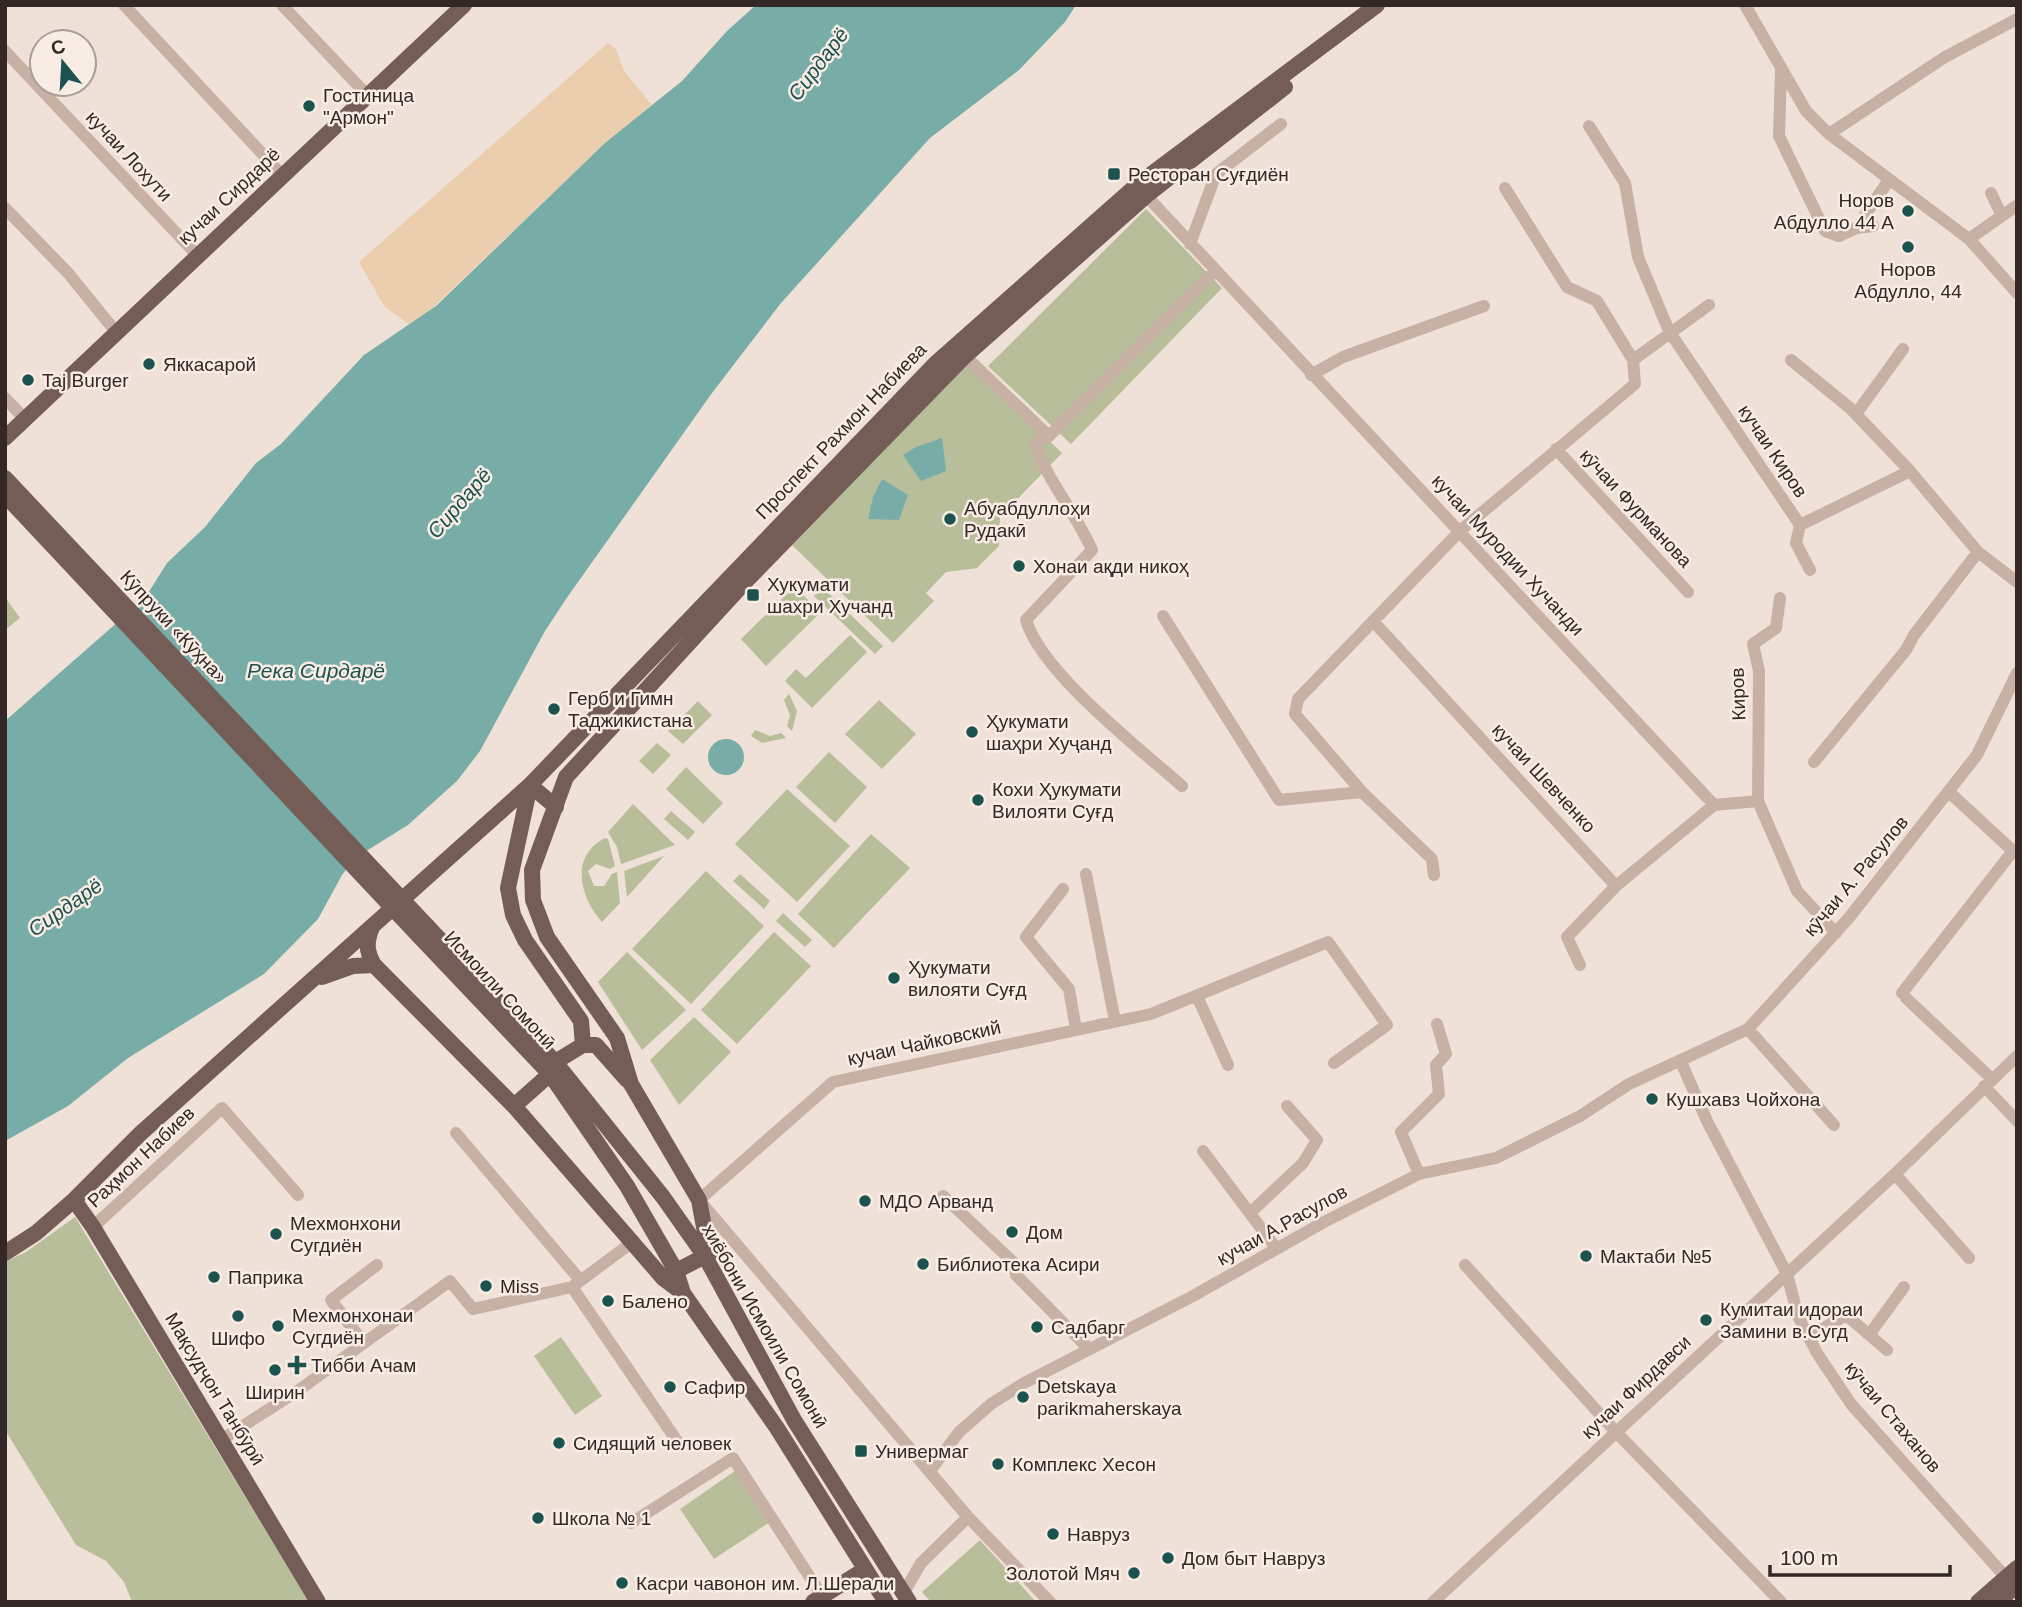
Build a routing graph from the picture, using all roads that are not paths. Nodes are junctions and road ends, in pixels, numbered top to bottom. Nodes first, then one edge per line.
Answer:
1 (124, 5) edge
2 (282, 5) edge
3 (464, 5) edge
4 (1377, 5) edge
5 (1393, 5) edge
6 (1746, 6) edge
7 (2017, 19) edge
8 (5, 51) edge
9 (1781, 70) junction
10 (368, 96) junction
11 (1281, 124) dead end
12 (1589, 125) dead end
13 (1829, 134) junction
14 (282, 175) junction
15 (1889, 180) junction
16 (1505, 188) dead end
17 (1142, 190) junction
18 (1991, 193) dead end
19 (2016, 206) edge
20 (5, 208) edge
21 (2002, 216) junction
22 (1969, 239) junction
23 (1190, 244) junction
24 (198, 256) junction
25 (1216, 270) junction
26 (2017, 293) edge
27 (1709, 305) dead end
28 (1485, 306) dead end
29 (1669, 331) junction
30 (116, 332) junction
31 (1903, 349) dead end
32 (965, 356) junction
33 (1633, 360) junction
34 (1791, 360) dead end
35 (1311, 375) junction
36 (5, 398) edge
37 (1856, 414) junction
38 (25, 419) junction
39 (1049, 436) junction
40 (5, 438) edge
41 (1556, 449) junction
42 (1910, 471) junction
43 (5, 478) edge
44 (5, 495) edge
45 (1800, 525) junction
46 (1460, 531) junction
47 (1978, 552) junction
48 (1810, 569) dead end
49 (2017, 582) edge
50 (1688, 592) dead end
51 (1780, 598) dead end
52 (1163, 616) dead end
53 (1373, 621) junction
54 (2017, 673) edge
55 (1814, 762) dead end
56 (530, 785) junction
57 (1181, 786) dead end
58 (1362, 792) junction
59 (1949, 793) junction
60 (1758, 801) junction
61 (1714, 805) junction
62 (555, 807) junction
63 (1086, 874) dead end
64 (1434, 875) dead end
65 (1616, 886) junction
66 (1063, 889) dead end
67 (372, 927) junction
68 (424, 931) junction
69 (1836, 933) junction
70 (374, 965) junction
71 (1580, 965) dead end
72 (313, 981) junction
73 (1197, 996) junction
74 (1115, 1021) junction
75 (1437, 1024) dead end
76 (1076, 1029) junction
77 (1748, 1029) junction
78 (583, 1045) junction
79 (2017, 1056) edge
80 (1681, 1062) junction
81 (1334, 1063) dead end
82 (1228, 1065) dead end
83 (552, 1068) junction
84 (1988, 1082) junction
85 (631, 1084) junction
86 (514, 1106) junction
87 (1287, 1106) dead end
88 (2017, 1121) edge
89 (1834, 1125) dead end
90 (456, 1133) dead end
91 (1202, 1151) dead end
92 (1419, 1174) junction
93 (1895, 1174) junction
94 (298, 1195) dead end
95 (943, 1196) dead end
96 (74, 1200) junction
97 (699, 1200) junction
98 (1250, 1213) junction
99 (93, 1227) junction
100 (634, 1241) junction
101 (1276, 1248) junction
102 (5, 1253) edge
103 (706, 1258) junction
104 (1969, 1258) dead end
105 (377, 1265) dead end
106 (1465, 1265) dead end
107 (676, 1271) junction
108 (1787, 1274) junction
109 (576, 1283) junction
110 (1904, 1287) dead end
111 (683, 1293) junction
112 (1869, 1335) junction
113 (1809, 1337) junction
114 (363, 1342) junction
115 (1089, 1349) junction
116 (1887, 1350) dead end
117 (1616, 1432) junction
118 (221, 1440) junction
119 (677, 1441) dead end
120 (930, 1471) junction
121 (968, 1517) junction
122 (631, 1523) dead end
123 (864, 1570) junction
124 (2014, 1581) edge
125 (906, 1598) edge
126 (817, 1599) edge
127 (318, 1602) edge
128 (886, 1602) edge
129 (1049, 1602) edge
130 (1433, 1602) edge
131 (1782, 1602) edge
132 (1978, 1602) edge
133 (1998, 1602) edge

1 - 14 street
2 - 10 street
3 - 10 main road, кучаи Сирдарё
4 - 17 main road, Проспект Рахмон Набиева
5 - 17 main road, Проспект Рахмон Набиева
6 - 9 street
7 - 13 street
8 - 24 street, кучаи Лохути
9 - 13 street
9 - 15 street
10 - 14 main road, кучаи Сирдарё
11 - 23 street
12 - 29 street, кучаи Киров
13 - 15 street
14 - 24 main road, кучаи Сирдарё
15 - 22 street
16 - 33 street
17 - 23 street, кучаи Муродии Хучанди
17 - 32 main road, Проспект Рахмон Набиева
17 - 56 main road, Проспект Рахмон Набиева
18 - 21 street
19 - 21 street
20 - 30 street
21 - 22 street
22 - 26 street
23 - 25 street, кучаи Муродии Хучанди
24 - 30 main road, кучаи Сирдарё
25 - 35 street, кучаи Муродии Хучанди
25 - 39 street
27 - 29 street
28 - 35 street
29 - 33 street
29 - 45 street, кучаи Киров
30 - 38 main road, кучаи Сирдарё
31 - 37 street
32 - 39 street
32 - 62 main road, Проспект Рахмон Набиева
33 - 41 street
34 - 37 street
35 - 46 street, кучаи Муродии Хучанди
36 - 38 street
37 - 42 street
38 - 40 main road, кучаи Сирдарё
39 - 57 street
41 - 46 street
41 - 50 street, кӯчаи Фурманова
42 - 45 street, кучаи Киров
42 - 47 street
43 - 68 main road, Кӯпруки «Кӯҳна», bridge
44 - 68 main road, Кӯпруки «Кӯҳна», bridge
45 - 48 street
46 - 53 street
46 - 61 street, кучаи Муродии Хучанди
47 - 49 street
47 - 55 street
51 - 60 street, Киров
52 - 58 street
53 - 58 street
53 - 65 street, кучаи Шевченко
54 - 59 street, кӯчаи А. Расулов
56 - 62 main road
56 - 67 main road, Проспект Рахмон Набиева
56 - 78 main road
58 - 64 street
59 - 69 street, кӯчаи А. Расулов
59 - 84 street
60 - 61 street
60 - 69 street
61 - 65 street
62 - 85 main road, Проспект Рахмон Набиева
63 - 74 street
65 - 71 street
66 - 76 street
67 - 70 main road
67 - 72 main road, Проспект Рахмон Набиева
68 - 83 main road, Исмоили Сомонӣ
69 - 77 street, кӯчаи А. Расулов
70 - 72 main road
70 - 86 main road
72 - 96 main road, Проспект Рахмон Набиева
73 - 74 street, кучаи Чайковский
73 - 81 street, кучаи Чайковский
73 - 82 street
74 - 76 street, кучаи Чайковский
75 - 92 street
76 - 97 street, кучаи Чайковский
77 - 80 street, кӯчаи А. Расулов
77 - 89 street
78 - 83 main road
78 - 85 main road
79 - 84 street, кучаи Фирдавси
80 - 92 street, кучаи А.Расулов
80 - 108 street, кӯчаи Стаханов
83 - 86 main road
83 - 103 main road, хиёбони Исмоили Сомонӣ
83 - 107 main road
84 - 88 street
84 - 93 street, кучаи Фирдавси
85 - 97 main road
86 - 100 main road
87 - 98 street
90 - 109 street
91 - 98 street
92 - 101 street, кучаи А.Расулов
93 - 104 street
93 - 108 street, кучаи Фирдавси
94 - 99 street, Раҳмон Набиев
95 - 115 street
96 - 99 main road, Мақсудҷон Танбӯрӣ
96 - 102 main road, Проспект Рахмон Набиева
97 - 103 main road
97 - 120 street
98 - 101 street
99 - 118 main road, Мақсудҷон Танбӯрӣ
100 - 109 street
100 - 111 main road
101 - 115 street, кучаи А.Расулов
103 - 107 main road
103 - 125 main road, хиёбони Исмоили Сомонӣ
105 - 114 street
106 - 117 street
107 - 111 main road
108 - 113 street, кӯчаи Стаханов
108 - 117 street, кучаи Фирдавси
109 - 114 street
109 - 119 street
110 - 112 street
111 - 123 main road
112 - 113 street
112 - 116 street
113 - 124 street, кӯчаи Стаханов
114 - 118 street
115 - 120 street, кучаи А.Расулов
117 - 130 street, кучаи Фирдавси
117 - 131 street
118 - 127 main road, Мақсудҷон Танбӯрӣ
120 - 121 street
121 - 125 street
121 - 129 street
122 - 126 street
123 - 126 main road
123 - 128 main road
124 - 132 main road
124 - 133 main road

